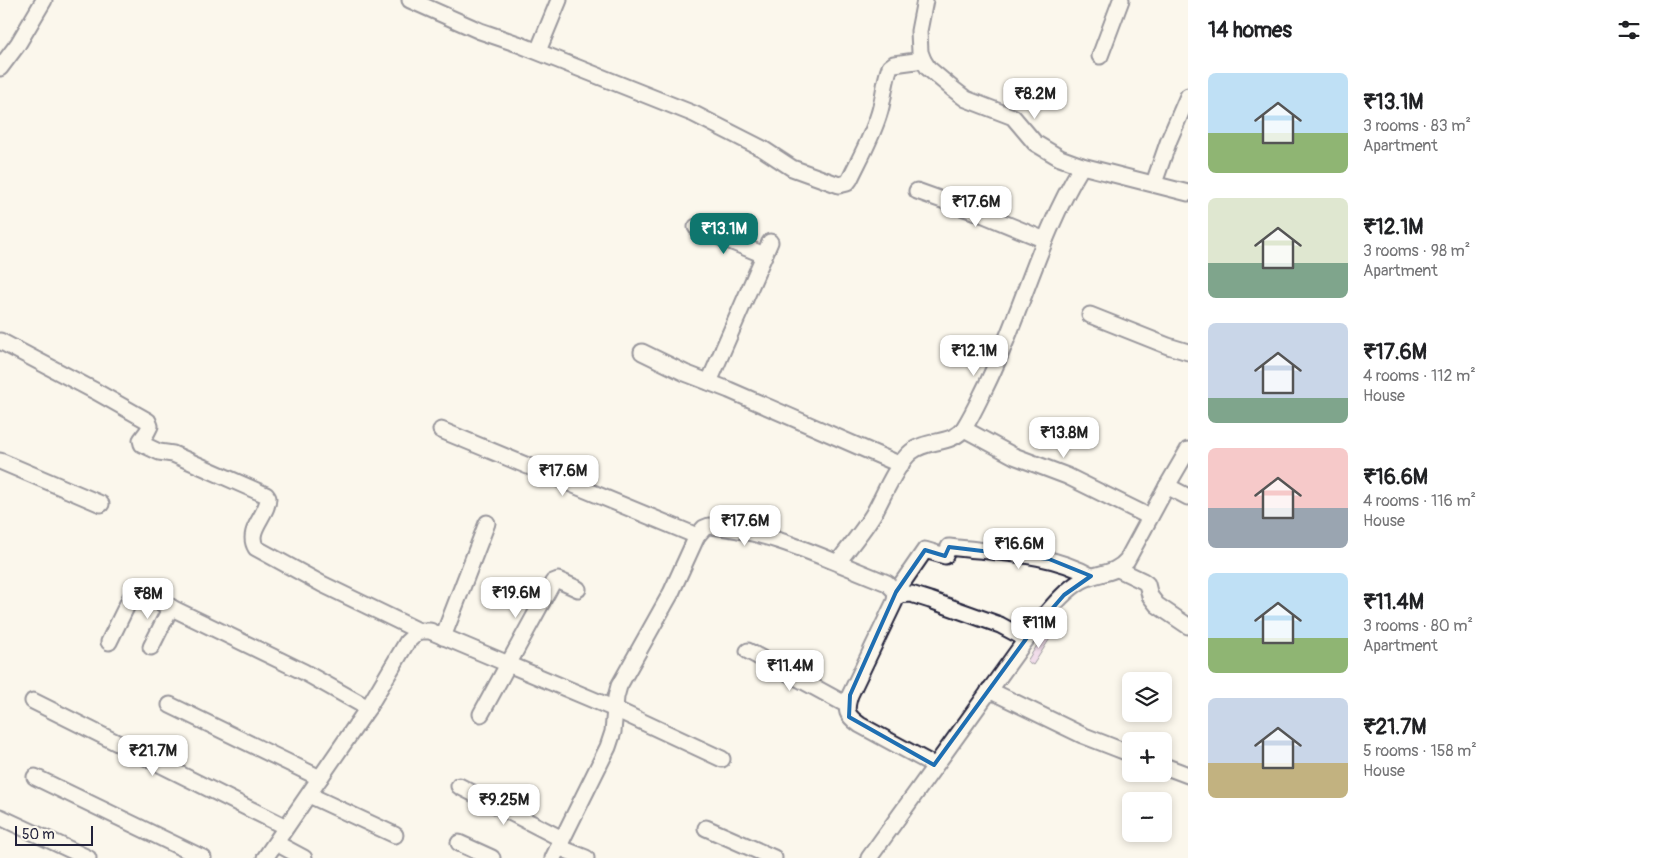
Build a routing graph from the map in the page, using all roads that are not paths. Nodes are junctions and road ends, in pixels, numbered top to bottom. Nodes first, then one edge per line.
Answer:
1 (44, 0) edge
2 (410, 0) edge
3 (560, 0) edge
4 (925, 0) edge
5 (1121, 0) edge
6 (538, 51) junction
7 (1100, 56) dead end
8 (920, 61) junction
9 (0, 68) edge
10 (1188, 96) edge
11 (1082, 166) junction
12 (1154, 183) junction
13 (917, 192) dead end
14 (1188, 193) edge
15 (696, 227) dead end
16 (1045, 240) junction
17 (1090, 315) dead end
18 (0, 341) edge
19 (642, 352) dead end
20 (1188, 352) edge
21 (709, 382) junction
22 (964, 429) junction
23 (441, 430) dead end
24 (1188, 450) edge
25 (0, 461) edge
26 (901, 465) junction
27 (1167, 486) junction
28 (1188, 497) edge
29 (101, 504) dead end
30 (1150, 517) junction
31 (487, 523) dead end
32 (697, 536) junction
33 (838, 562) junction
34 (1118, 569) junction
35 (1091, 576) junction
36 (578, 589) dead end
37 (896, 593) junction
38 (171, 607) junction
39 (1188, 626) edge
40 (419, 631) junction
41 (443, 637) junction
42 (1026, 639) junction
43 (109, 642) dead end
44 (151, 647) dead end
45 (748, 651) dead end
46 (508, 664) junction
47 (989, 690) junction
48 (33, 701) dead end
49 (170, 705) dead end
50 (847, 705) junction
51 (368, 708) junction
52 (615, 709) junction
53 (481, 714) dead end
54 (1122, 751) edge
55 (722, 759) dead end
56 (934, 765) junction
57 (1172, 769) edge
58 (1188, 775) edge
59 (35, 777) dead end
60 (320, 778) junction
61 (459, 786) dead end
62 (308, 795) junction
63 (0, 817) edge
64 (286, 827) junction
65 (706, 828) dead end
66 (395, 835) dead end
67 (276, 843) junction
68 (459, 843) dead end
69 (558, 848) edge
70 (88, 858) edge
71 (203, 858) edge
72 (265, 858) edge
73 (304, 858) edge
74 (492, 858) edge
75 (586, 858) edge
76 (774, 858) edge
77 (869, 858) edge

1 - 9 street
2 - 6 street
3 - 6 street
4 - 8 street
5 - 7 street
6 - 8 street
8 - 11 street
10 - 12 street
11 - 12 street
11 - 16 street
12 - 14 street
13 - 16 street
15 - 21 street
16 - 22 street
17 - 20 street
18 - 40 street
19 - 21 street
21 - 26 street
22 - 26 street
22 - 30 street
23 - 32 street
24 - 27 street
25 - 29 street
26 - 33 street
27 - 28 street
27 - 30 street
30 - 34 street
31 - 41 street
32 - 33 street
32 - 52 street
33 - 37 street
34 - 35 street
34 - 39 street
35 - 37 street
35 - 42 street
36 - 46 street
37 - 42 street
37 - 50 street
38 - 43 street
38 - 44 street
38 - 51 street
40 - 41 street
40 - 51 street
41 - 46 street
42 - 47 street
45 - 50 street
46 - 52 street
46 - 53 street
47 - 54 street
47 - 56 street
48 - 64 street
49 - 60 street
50 - 56 street
51 - 60 street
52 - 55 street
52 - 69 street
56 - 77 street
57 - 58 street
59 - 71 street
60 - 62 street
61 - 69 street
62 - 64 street
62 - 66 street
63 - 70 street
64 - 67 street
65 - 76 street
67 - 72 street
67 - 73 street
68 - 74 street
69 - 75 street

